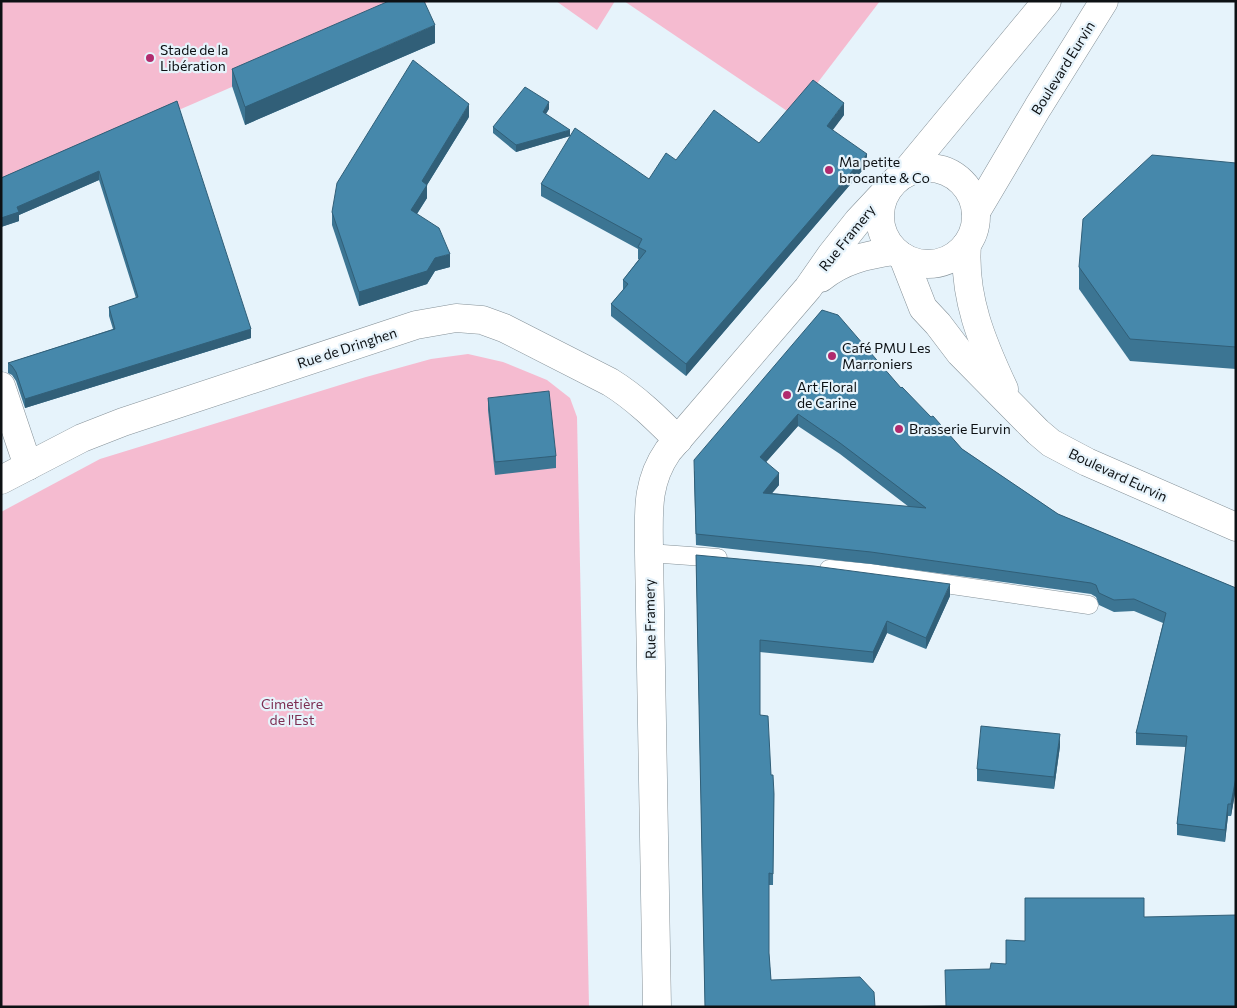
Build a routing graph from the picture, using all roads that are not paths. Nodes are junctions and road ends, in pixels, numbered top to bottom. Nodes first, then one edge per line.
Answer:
1 (1047, 1) edge
2 (1104, 1) edge
3 (895, 182) junction
4 (976, 212) junction
5 (967, 244) junction
6 (899, 254) junction
7 (808, 288) junction
8 (1, 386) edge
9 (1012, 404) junction
10 (678, 440) junction
11 (28, 466) junction
12 (1, 480) edge
13 (1236, 528) edge
14 (649, 554) junction
15 (738, 560) edge
16 (814, 568) edge
17 (1089, 605) dead end
18 (657, 1007) edge

1 - 3 street, Boulevard Eurvin
2 - 4 street, Boulevard Eurvin
3 - 4 street
3 - 6 street, Boulevard Eurvin
3 - 7 street, Rue Framery
4 - 5 street, Boulevard Eurvin
5 - 6 street
5 - 9 street, Boulevard Eurvin
6 - 7 street, Rue Framery
6 - 9 street, Boulevard Eurvin
7 - 10 street, Rue Framery
8 - 11 street
9 - 13 street, Boulevard Eurvin
10 - 11 street, Rue de Dringhen
10 - 14 street, Rue Framery
11 - 12 street, Rue de Dringhen
14 - 15 lane
14 - 18 street, Rue Framery
16 - 17 lane

